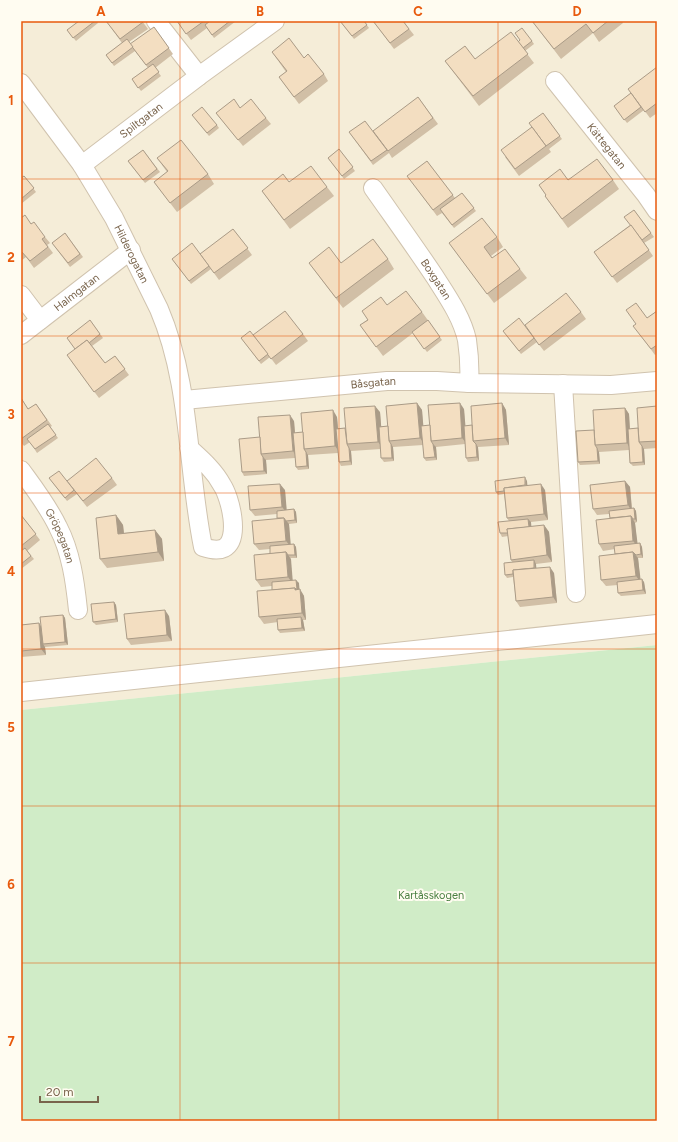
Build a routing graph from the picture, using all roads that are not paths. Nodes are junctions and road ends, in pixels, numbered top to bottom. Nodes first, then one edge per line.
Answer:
1 (156, 21) edge
2 (275, 21) edge
3 (199, 76) junction
4 (555, 81) dead end
5 (21, 83) edge
6 (82, 165) junction
7 (373, 188) dead end
8 (657, 211) edge
9 (131, 250) junction
10 (21, 295) edge
11 (40, 320) junction
12 (21, 335) edge
13 (657, 381) edge
14 (469, 383) junction
15 (563, 384) junction
16 (184, 400) junction
17 (189, 448) junction
18 (21, 470) edge
19 (576, 593) dead end
20 (78, 610) dead end
21 (657, 624) edge
22 (21, 692) edge

1 - 3 street
2 - 3 street, Spiltgatan
3 - 6 street, Spiltgatan
4 - 8 street, Kättegatan
5 - 6 street, Hilderogatan
6 - 9 street, Hilderogatan
7 - 14 street, Boxgatan
9 - 11 street, Halmgatan
9 - 16 street, Hilderogatan
10 - 11 street
11 - 12 street, Halmgatan
13 - 15 street, Båsgatan
14 - 15 street, Båsgatan
14 - 16 street, Båsgatan
15 - 19 street
16 - 17 street, Hilderogatan
17 - 17 street, Hilderogatan
18 - 20 street, Gröpegatan
21 - 22 street

